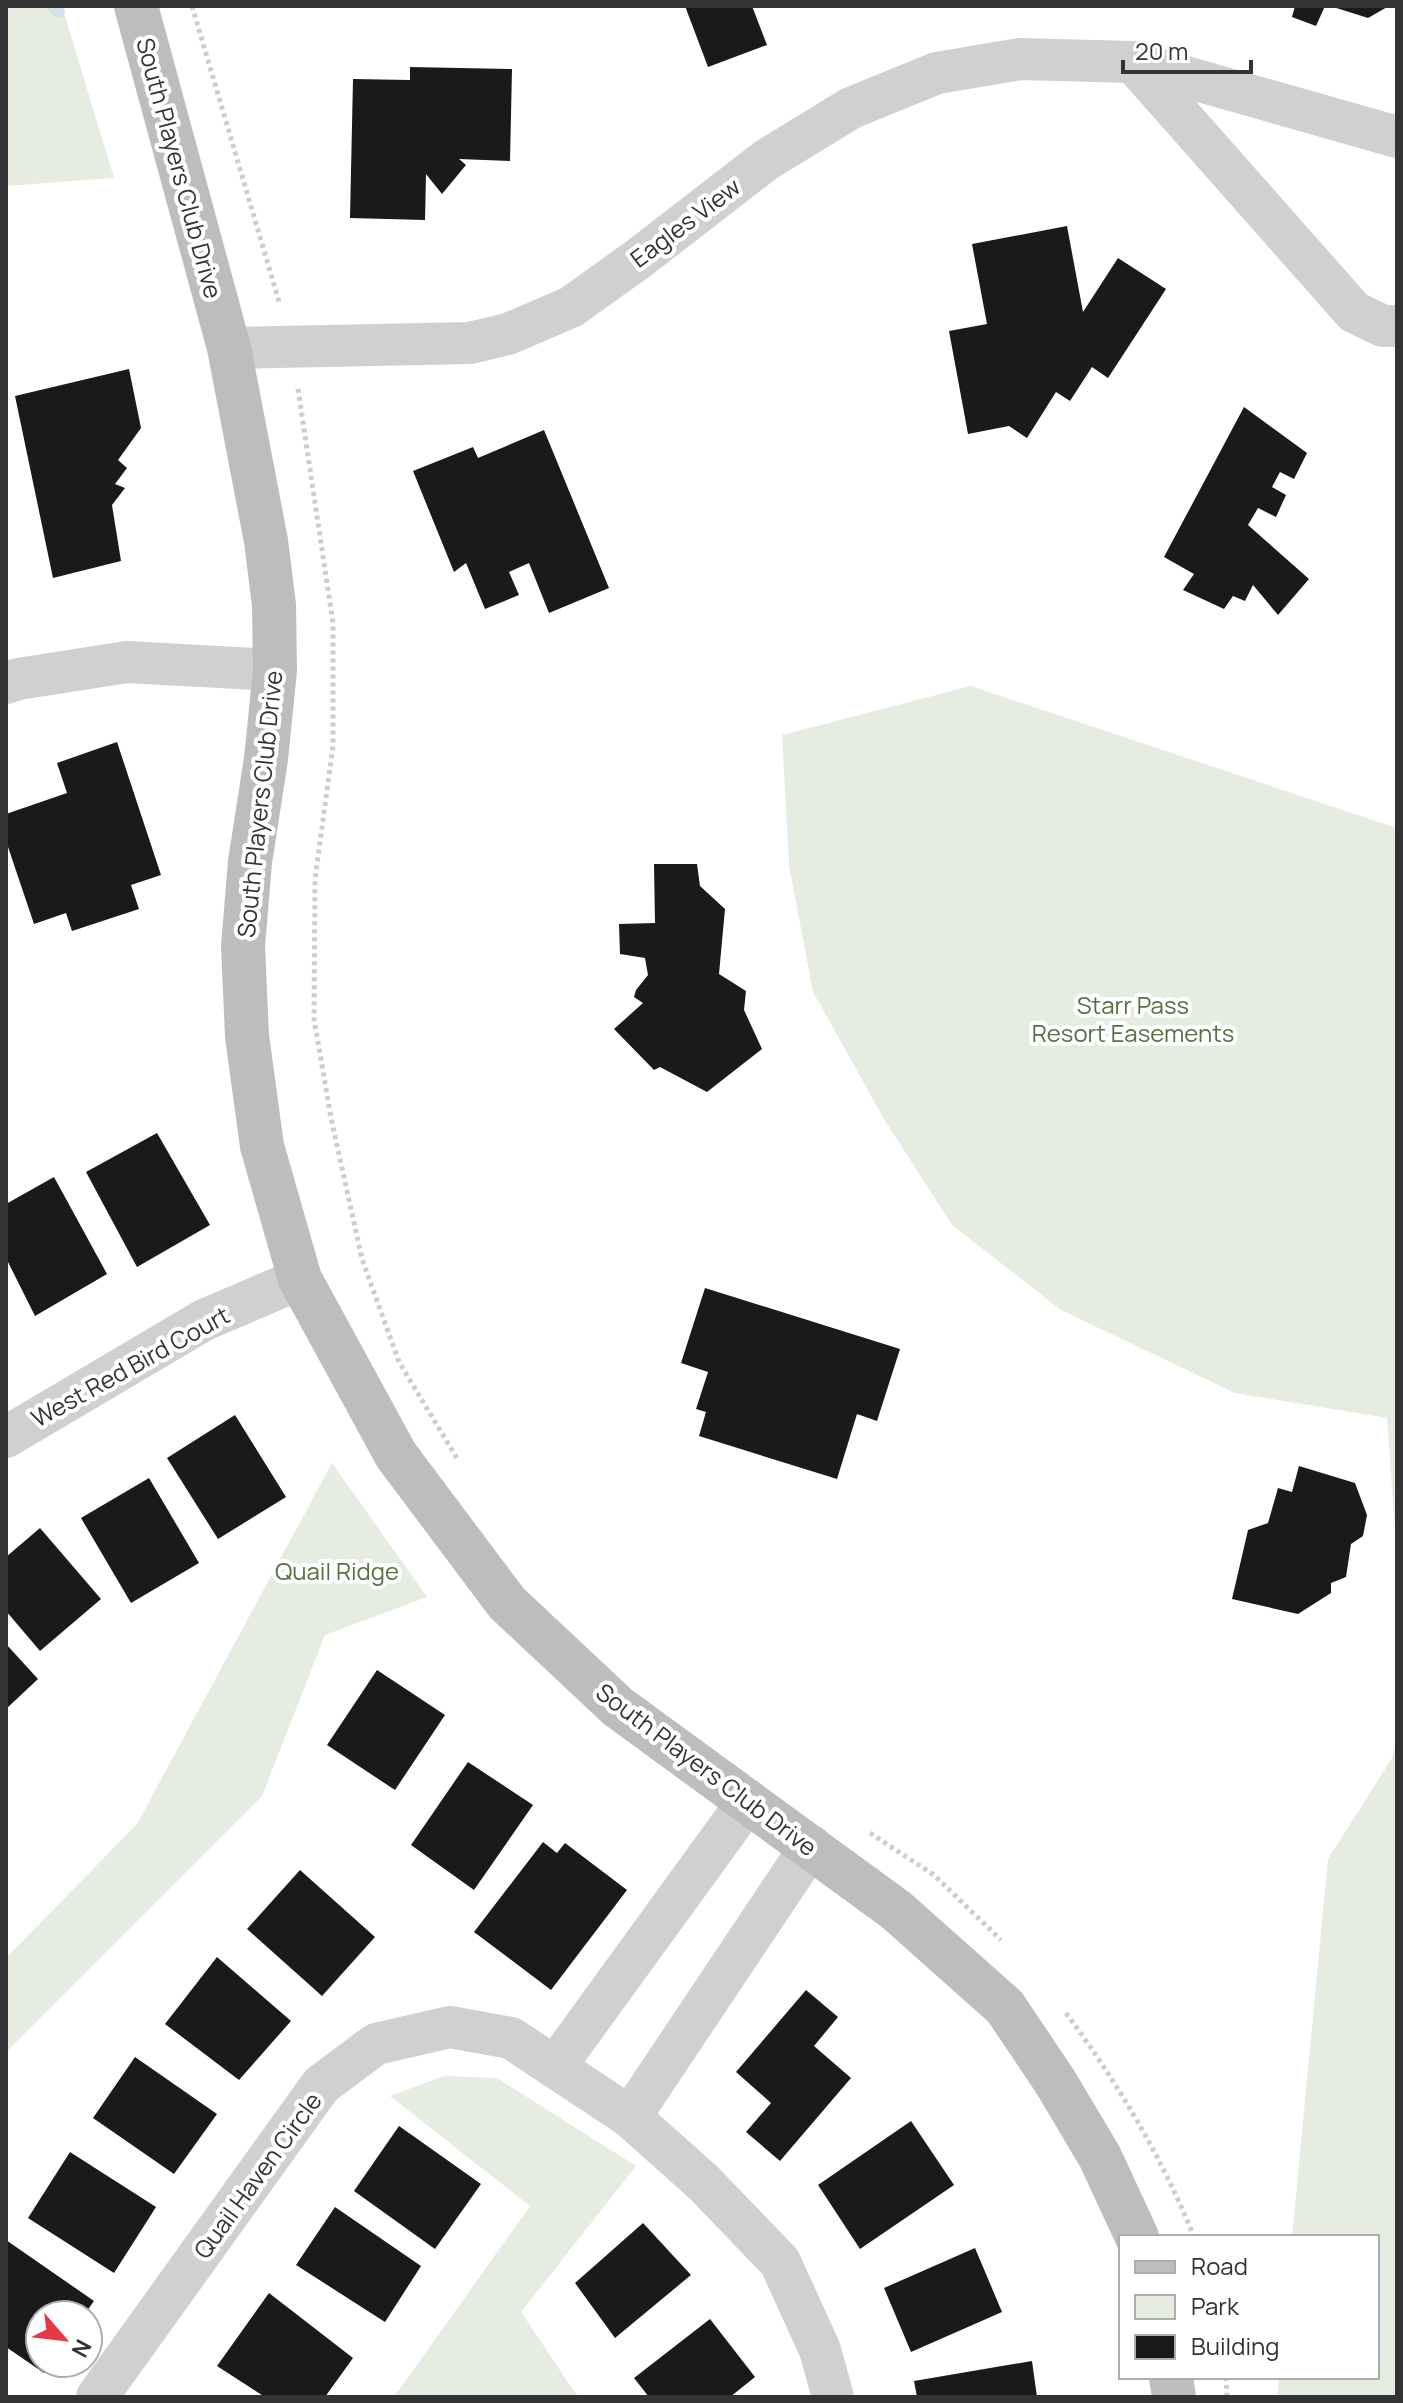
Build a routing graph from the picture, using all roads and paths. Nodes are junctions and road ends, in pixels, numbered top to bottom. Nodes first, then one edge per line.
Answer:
1 (136, 6) edge
2 (192, 6) edge
3 (1133, 62) junction
4 (1397, 137) edge
5 (283, 315) dead end
6 (1397, 326) edge
7 (229, 348) junction
8 (302, 408) dead end
9 (275, 670) junction
10 (6, 683) edge
11 (300, 1279) junction
12 (6, 1437) edge
13 (459, 1461) dead end
14 (748, 1801) junction
15 (858, 1825) dead end
16 (811, 1846) junction
17 (1011, 1950) dead end
18 (1064, 2011) dead end
19 (555, 2067) junction
20 (630, 2117) junction
21 (1136, 2235) edge
22 (1193, 2235) edge
23 (97, 2397) edge
24 (833, 2397) edge

1 - 7 street, South Players Club Drive
2 - 5 path
3 - 4 street, Eagles View
3 - 6 street
3 - 7 street, Eagles View
7 - 9 street, South Players Club Drive
8 - 13 path
9 - 10 street
9 - 11 street, South Players Club Drive
11 - 12 street, West Red Bird Court
11 - 14 street, South Players Club Drive
14 - 16 street, South Players Club Drive
14 - 19 street
15 - 17 path
16 - 20 street
16 - 21 street, South Players Club Drive
18 - 22 path
19 - 20 street, Quail Haven Circle
19 - 23 street, Quail Haven Circle
20 - 24 street, Quail Haven Circle

